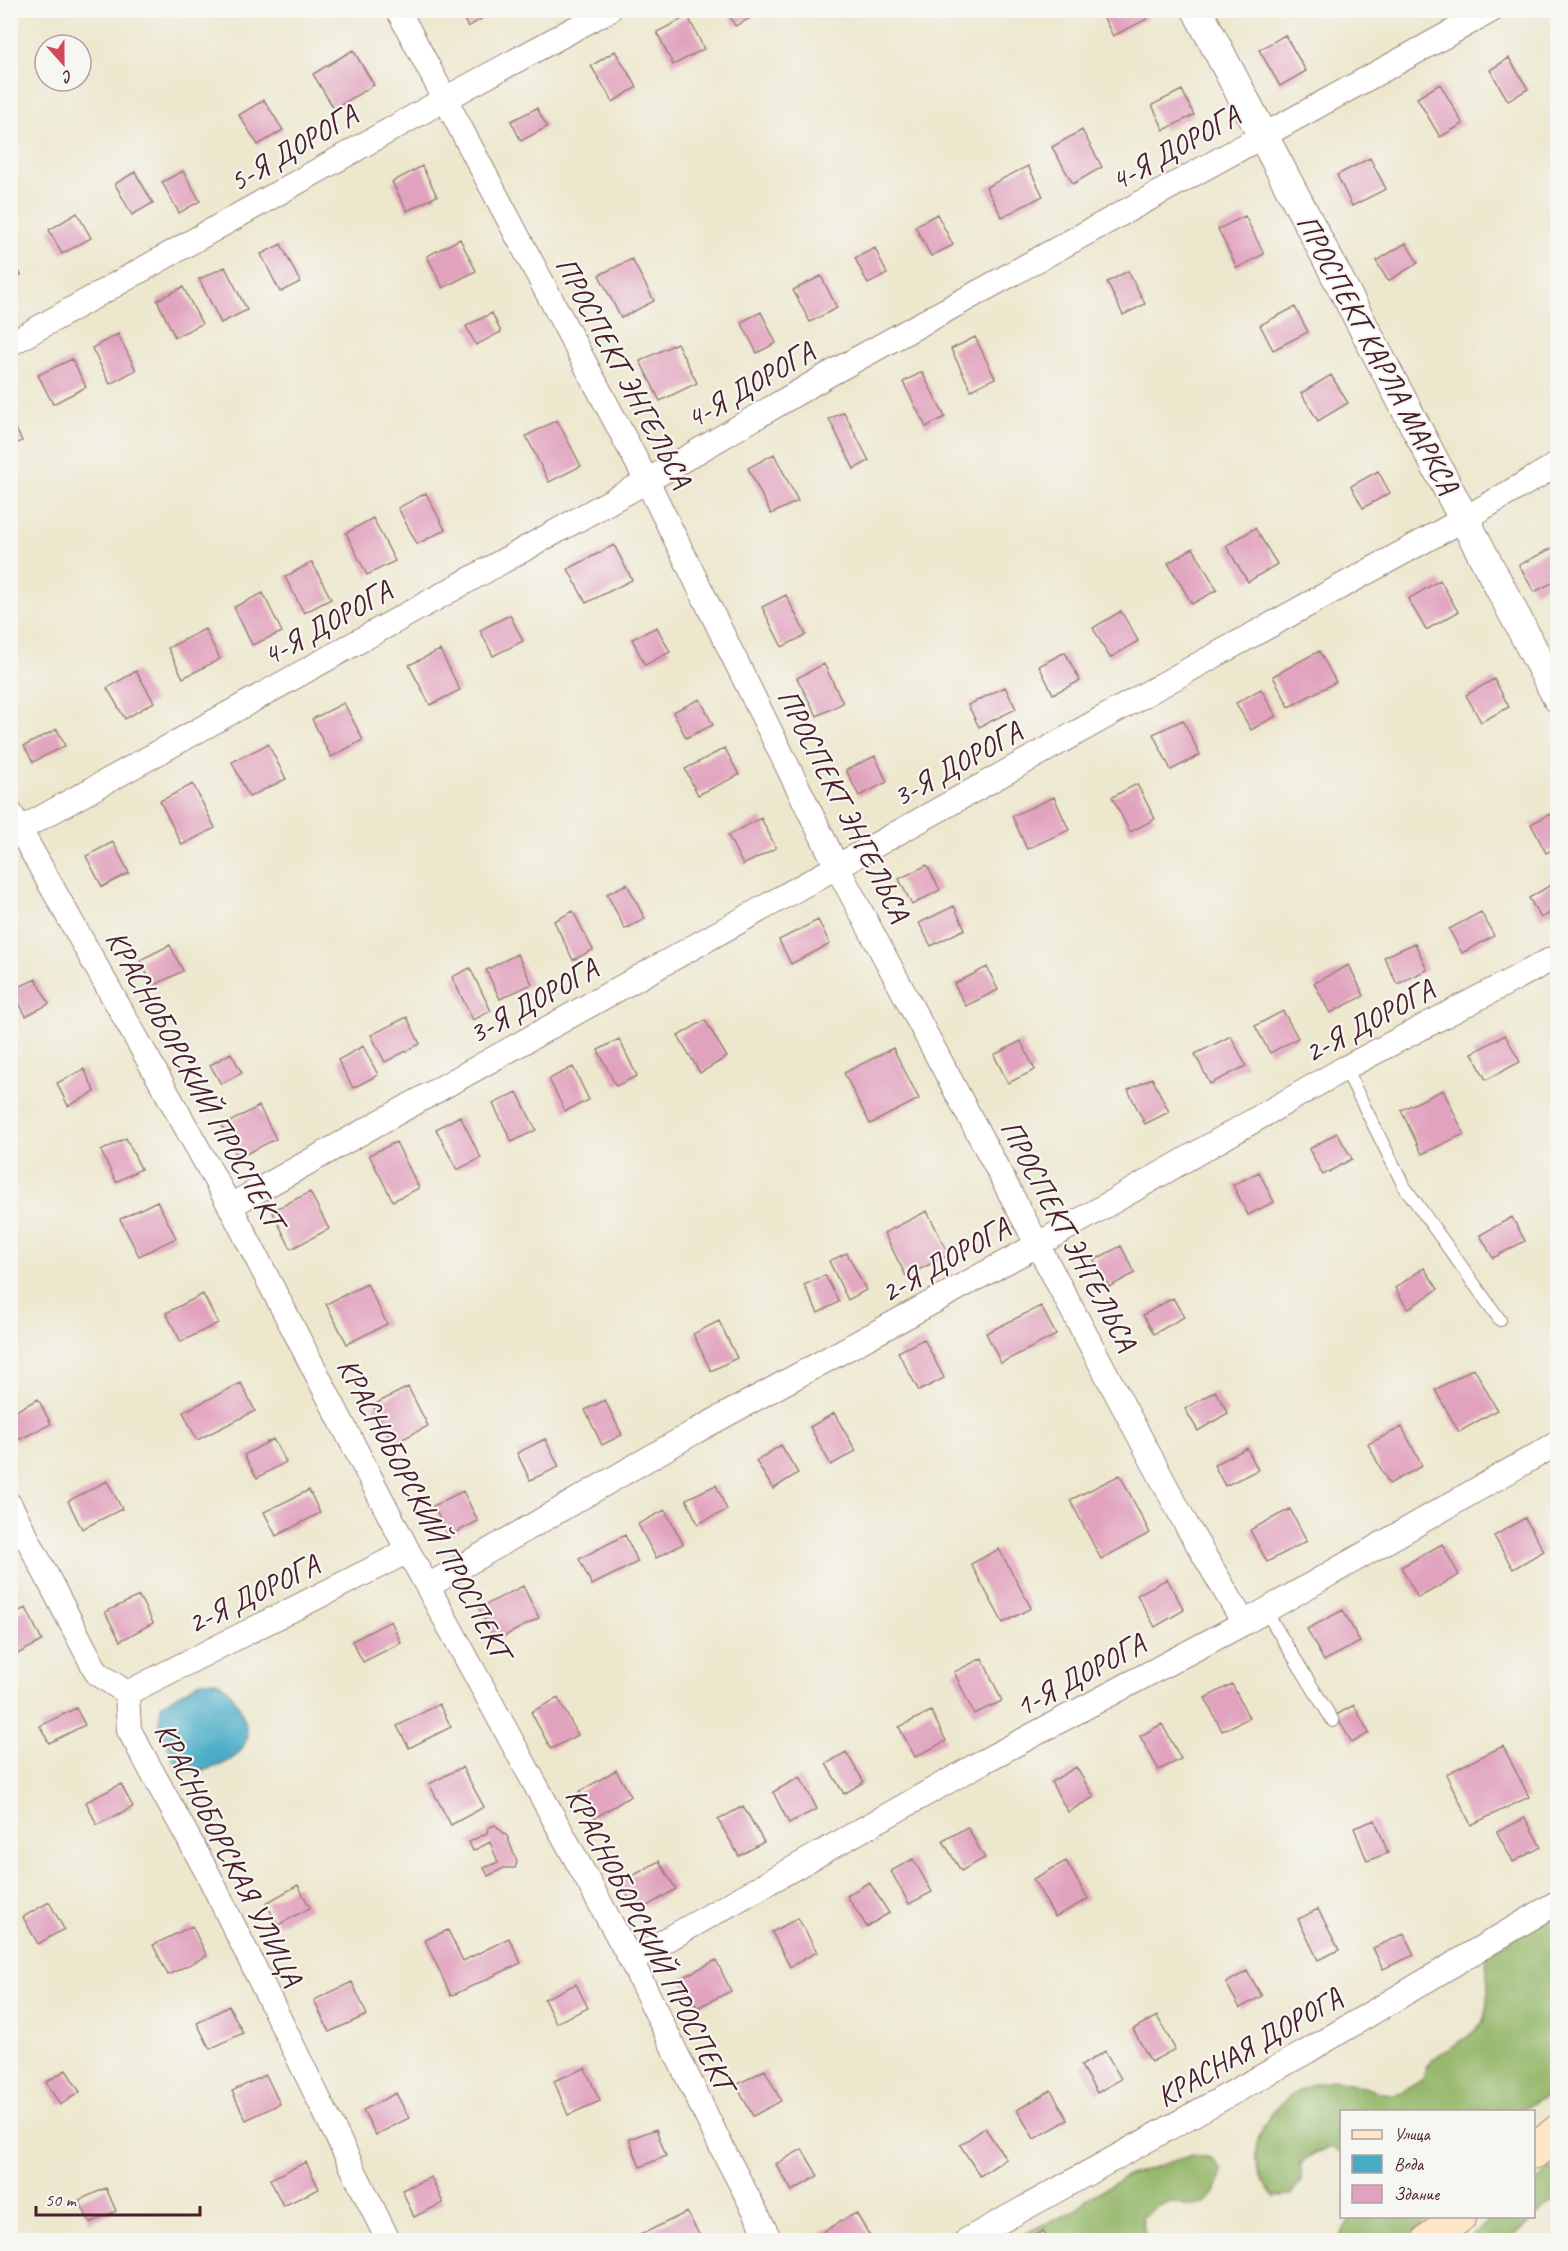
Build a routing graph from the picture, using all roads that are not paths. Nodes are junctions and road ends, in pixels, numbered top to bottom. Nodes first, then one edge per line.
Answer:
1 (398, 10) edge
2 (609, 10) edge
3 (1197, 10) edge
4 (1492, 10) edge
5 (444, 99) junction
6 (1264, 135) junction
7 (10, 344) edge
8 (1557, 464) edge
9 (647, 481) junction
10 (1464, 519) junction
11 (1557, 698) edge
12 (14, 825) edge
13 (837, 867) junction
14 (1557, 956) edge
15 (1345, 1068) junction
16 (231, 1206) junction
17 (1039, 1244) junction
18 (1500, 1320) dead end
19 (1557, 1443) edge
20 (10, 1505) edge
21 (408, 1551) junction
22 (428, 1586) junction
23 (1265, 1610) junction
24 (1244, 1623) junction
25 (127, 1693) junction
26 (1333, 1721) dead end
27 (1557, 1902) edge
28 (631, 1960) junction
29 (1557, 2131) edge
30 (1535, 2150) edge
31 (1459, 2218) edge
32 (388, 2241) edge
33 (770, 2241) edge
34 (968, 2241) edge
35 (1429, 2241) edge

1 - 5 street, ПРОСПЕКТ ЭНГЕЛЬСА
2 - 5 street, 5-Я ДОРОГА
3 - 6 street, ПРОСПЕКТ КАРЛА МАРКСА
4 - 6 street, 4-Я ДОРОГА
5 - 7 street, 5-Я ДОРОГА
5 - 9 street, ПРОСПЕКТ ЭНГЕЛЬСА
6 - 9 street, 4-Я ДОРОГА
6 - 10 street, ПРОСПЕКТ КАРЛА МАРКСА
8 - 10 street, 3-Я ДОРОГА
9 - 12 street, 4-Я ДОРОГА
9 - 13 street, ПРОСПЕКТ ЭНГЕЛЬСА
10 - 11 street, ПРОСПЕКТ КАРЛА МАРКСА
10 - 13 street, 3-Я ДОРОГА
12 - 16 street, КРАСНОБОРСКИЙ ПРОСПЕКТ
13 - 16 street, 3-Я ДОРОГА
13 - 17 street, ПРОСПЕКТ ЭНГЕЛЬСА
14 - 15 street, 2-Я ДОРОГА
15 - 17 street, 2-Я ДОРОГА
15 - 18 lane
16 - 21 street, КРАСНОБОРСКИЙ ПРОСПЕКТ
17 - 22 street, 2-Я ДОРОГА
17 - 24 street, ПРОСПЕКТ ЭНГЕЛЬСА
19 - 23 street, 1-Я ДОРОГА
20 - 25 street
21 - 22 street, КРАСНОБОРСКИЙ ПРОСПЕКТ
21 - 25 street, 2-Я ДОРОГА
22 - 28 street, КРАСНОБОРСКИЙ ПРОСПЕКТ
23 - 24 street, 1-Я ДОРОГА
23 - 26 lane
24 - 28 street, 1-Я ДОРОГА
25 - 32 street, КРАСНОБОРСКАЯ УЛИЦА
27 - 34 street, КРАСНАЯ ДОРОГА
28 - 33 street, КРАСНОБОРСКИЙ ПРОСПЕКТ
29 - 30 main road
31 - 35 main road

